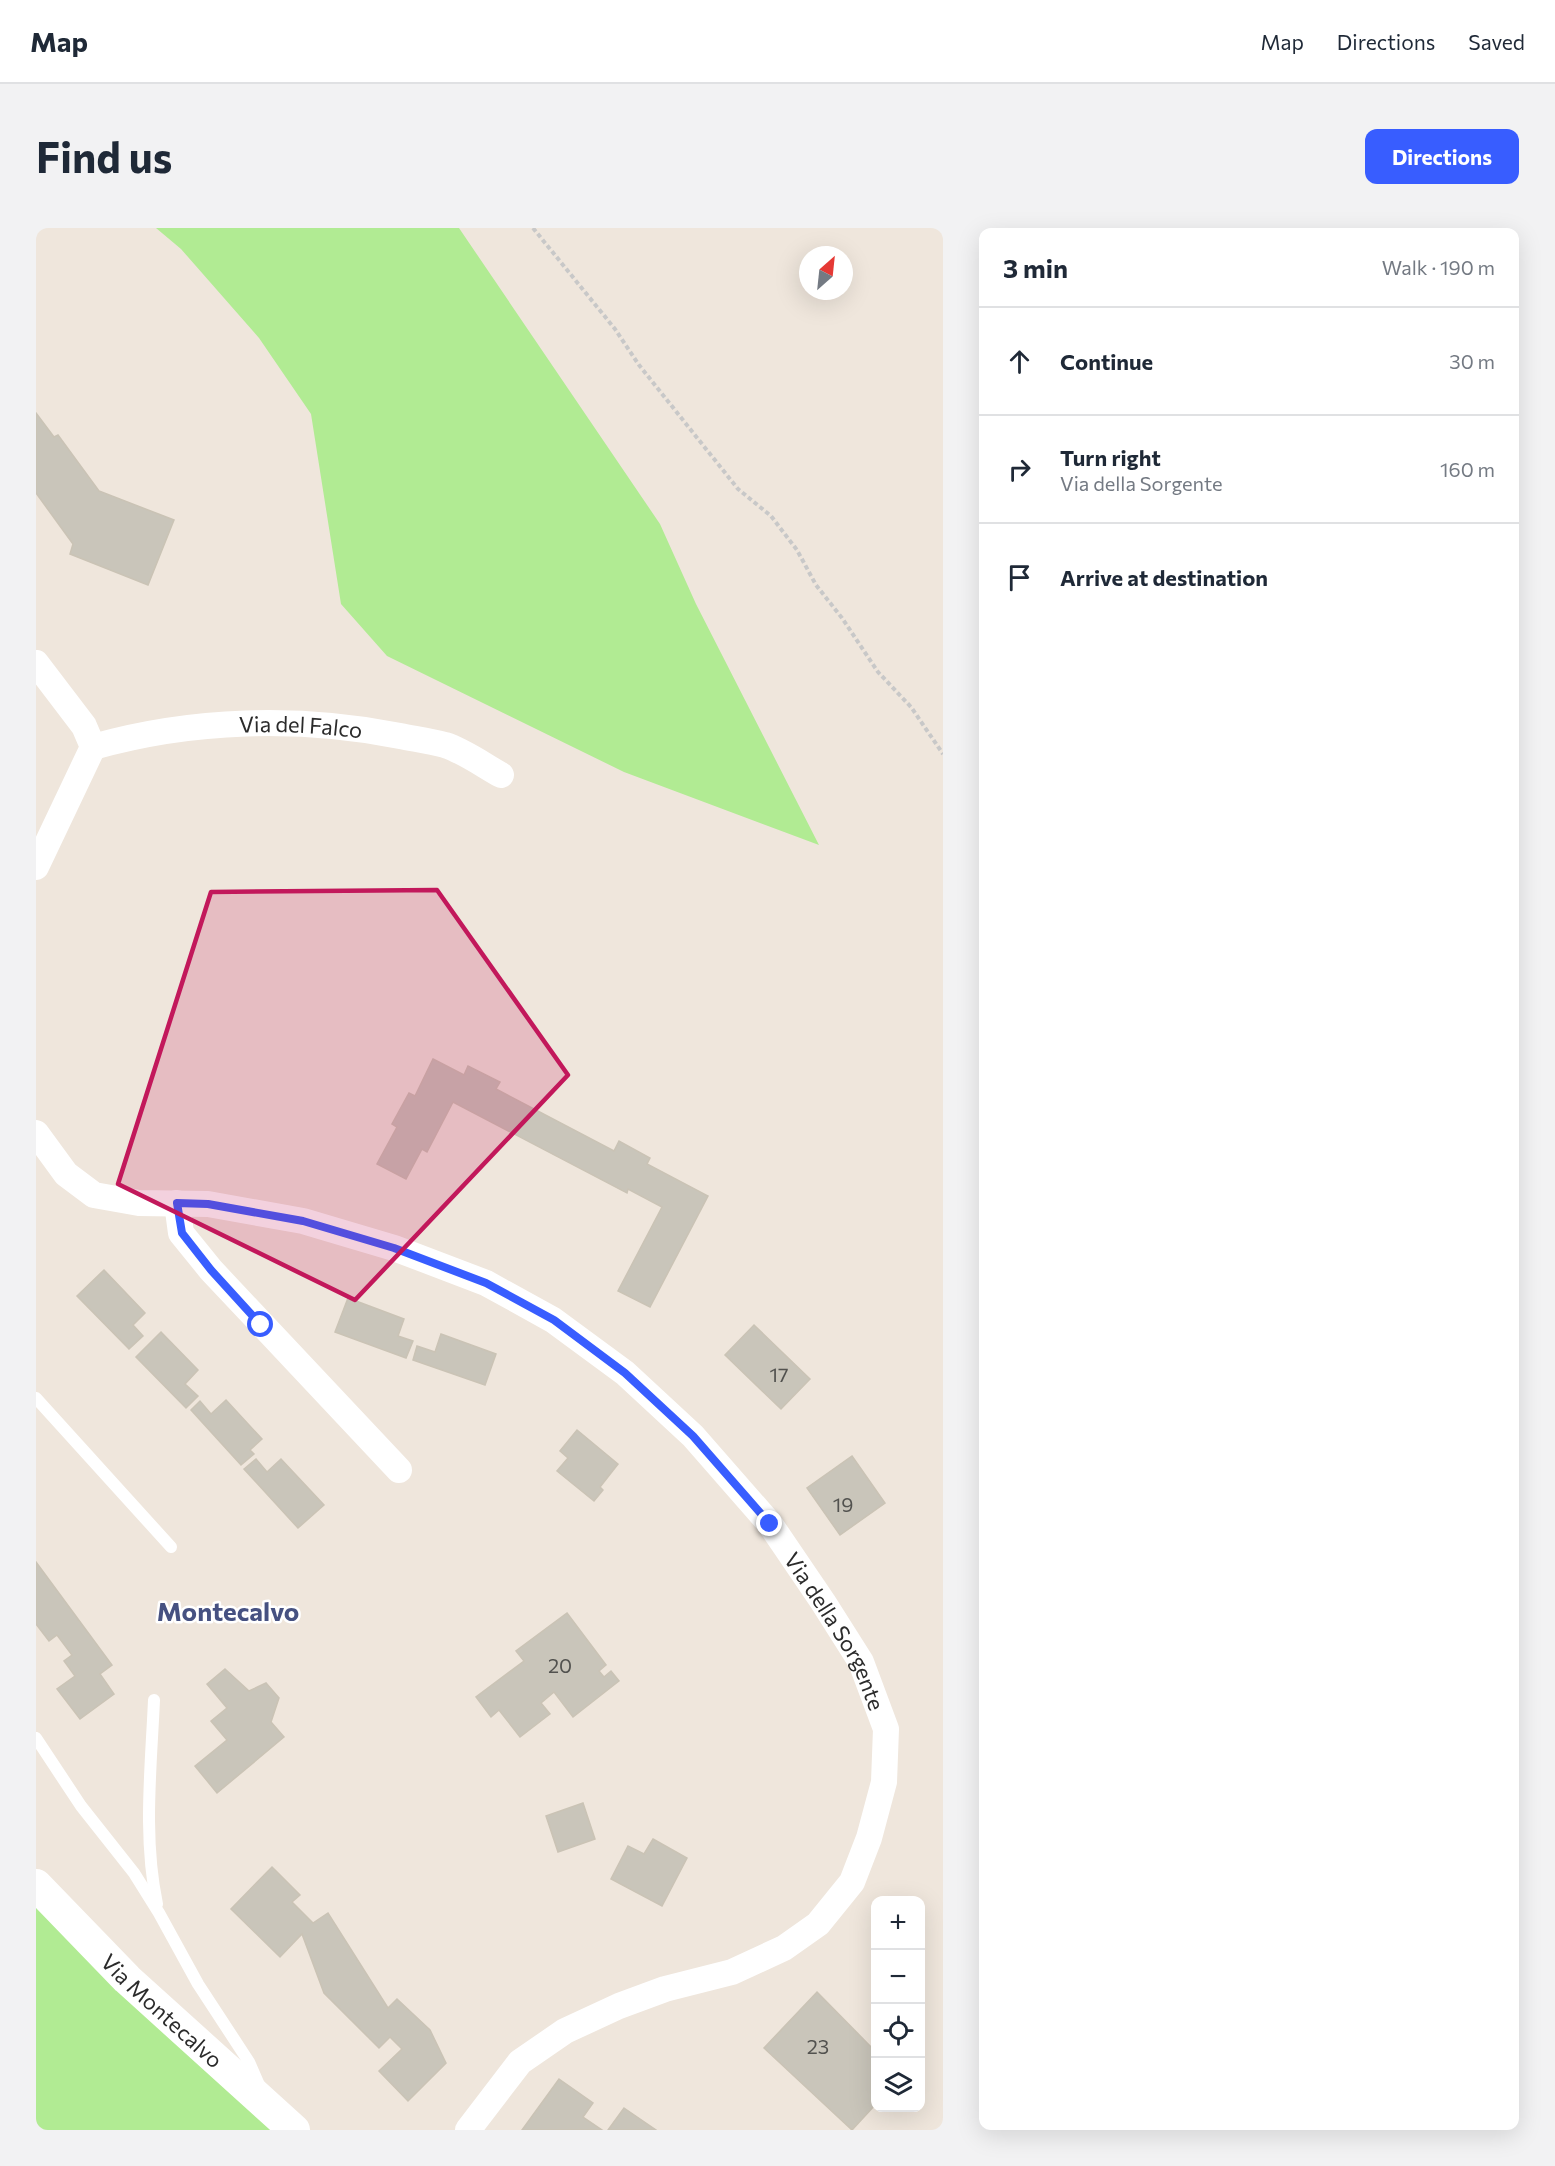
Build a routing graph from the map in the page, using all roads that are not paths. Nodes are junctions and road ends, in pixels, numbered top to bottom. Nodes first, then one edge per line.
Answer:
1 (36, 663) edge
2 (93, 747) junction
3 (501, 775) dead end
4 (36, 867) edge
5 (36, 1133) edge
6 (177, 1203) junction
7 (36, 1398) edge
8 (399, 1470) dead end
9 (171, 1547) dead end
10 (154, 1700) dead end
11 (36, 1738) edge
12 (36, 1885) edge
13 (159, 1914) junction
14 (270, 2108) junction
15 (294, 2130) edge
16 (468, 2130) edge

1 - 2 street
2 - 3 street, Via del Falco
2 - 4 street
5 - 6 street, Via della Sorgente
6 - 8 street
6 - 16 street, Via della Sorgente
7 - 9 lane
10 - 13 lane
11 - 13 lane
12 - 14 street, Via Montecalvo
13 - 14 lane
14 - 15 street, Via Montecalvo

